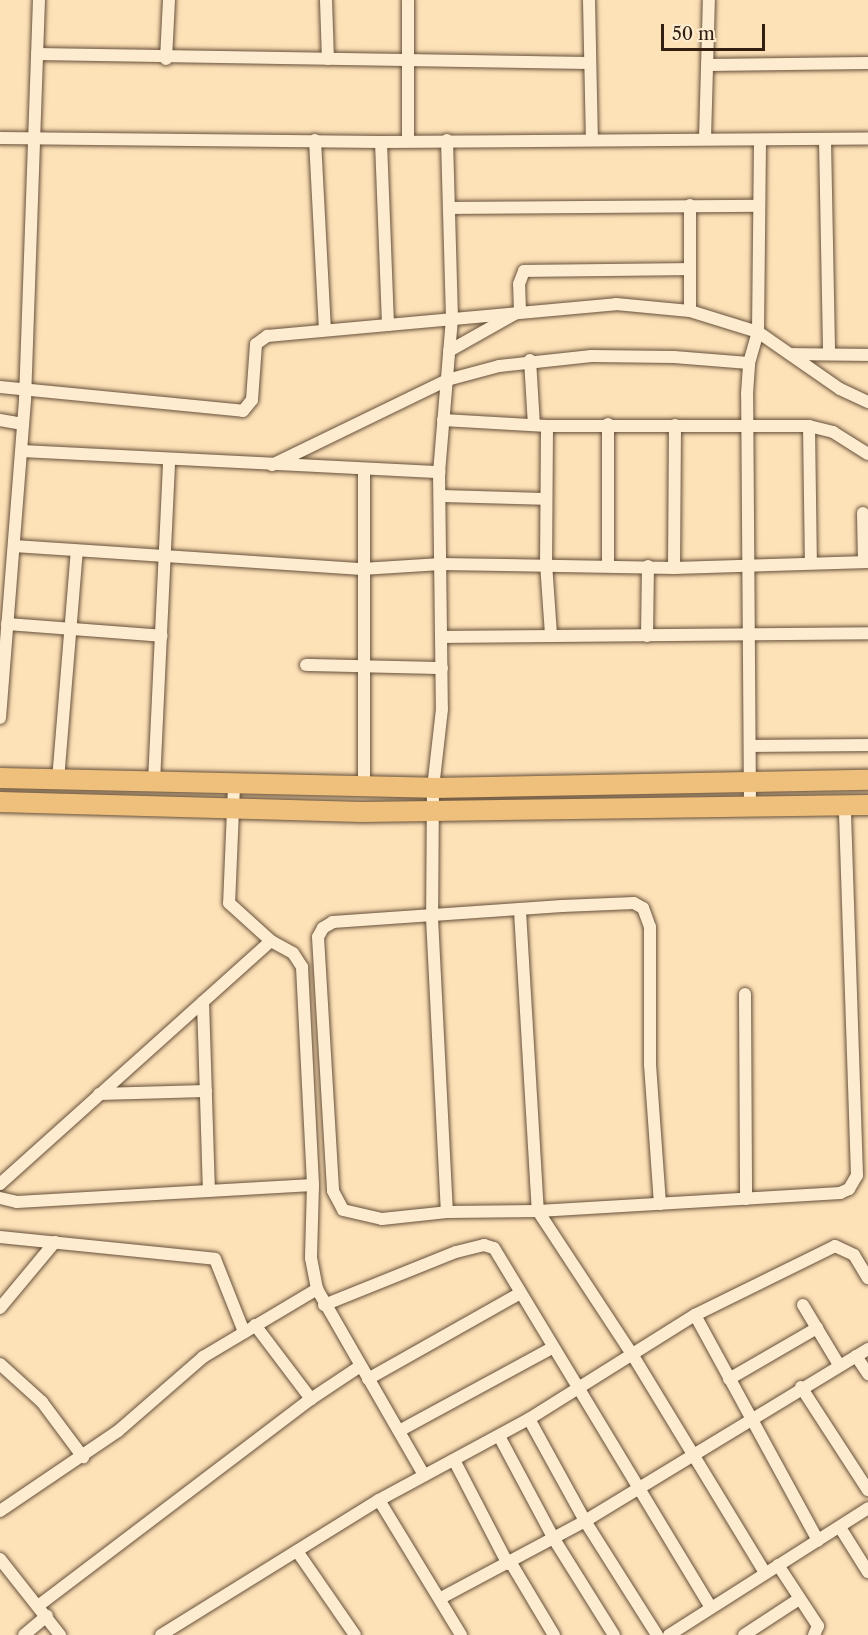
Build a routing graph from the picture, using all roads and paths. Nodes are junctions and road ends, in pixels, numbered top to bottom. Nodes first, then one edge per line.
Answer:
1 (39, 0) edge
2 (170, 0) edge
3 (326, 0) edge
4 (408, 0) edge
5 (589, 0) edge
6 (709, 0) edge
7 (37, 54) junction
8 (166, 59) junction
9 (328, 59) junction
10 (409, 60) junction
11 (590, 63) junction
12 (868, 63) edge
13 (707, 65) junction
14 (34, 137) junction
15 (0, 138) edge
16 (868, 138) edge
17 (705, 139) junction
18 (315, 140) junction
19 (447, 140) junction
20 (592, 140) junction
21 (825, 140) junction
22 (408, 141) junction
23 (760, 141) junction
24 (381, 142) junction
25 (690, 205) junction
26 (759, 206) junction
27 (450, 208) junction
28 (690, 268) junction
29 (520, 311) junction
30 (690, 311) junction
31 (452, 318) junction
32 (388, 325) junction
33 (325, 329) junction
34 (757, 336) junction
35 (790, 354) junction
36 (829, 354) junction
37 (868, 354) edge
38 (530, 360) junction
39 (749, 360) junction
40 (448, 366) junction
41 (0, 387) edge
42 (26, 395) junction
43 (868, 402) edge
44 (23, 419) junction
45 (0, 420) edge
46 (443, 420) junction
47 (608, 424) junction
48 (534, 425) junction
49 (675, 425) junction
50 (548, 426) junction
51 (809, 426) junction
52 (747, 427) junction
53 (22, 452) junction
54 (868, 454) edge
55 (169, 459) junction
56 (272, 465) junction
57 (364, 470) junction
58 (439, 472) junction
59 (440, 496) junction
60 (546, 499) junction
61 (863, 513) dead end
62 (14, 546) junction
63 (77, 551) junction
64 (165, 554) junction
65 (811, 562) junction
66 (866, 562) edge
67 (546, 563) junction
68 (749, 563) junction
69 (441, 564) junction
70 (608, 564) junction
71 (648, 566) junction
72 (674, 568) junction
73 (362, 569) junction
74 (7, 624) junction
75 (69, 627) junction
76 (868, 633) edge
77 (749, 634) junction
78 (551, 635) junction
79 (162, 636) junction
80 (647, 636) junction
81 (443, 637) junction
82 (306, 665) dead end
83 (364, 668) junction
84 (442, 668) junction
85 (0, 718) edge
86 (868, 745) edge
87 (751, 746) junction
88 (0, 778) edge
89 (58, 780) junction
90 (868, 780) edge
91 (752, 781) junction
92 (154, 782) junction
93 (234, 786) junction
94 (364, 788) junction
95 (433, 788) junction
96 (0, 802) edge
97 (750, 805) junction
98 (845, 805) junction
99 (868, 805) edge
100 (233, 810) junction
101 (433, 812) junction
102 (520, 911) junction
103 (432, 918) junction
104 (271, 941) junction
105 (744, 994) dead end
106 (203, 1002) junction
107 (206, 1091) junction
108 (99, 1094) junction
109 (0, 1184) edge
110 (313, 1185) junction
111 (209, 1191) junction
112 (0, 1198) edge
113 (746, 1199) junction
114 (660, 1204) junction
115 (538, 1211) junction
116 (447, 1212) junction
117 (0, 1237) edge
118 (55, 1242) junction
119 (868, 1278) edge
120 (317, 1289) junction
121 (519, 1294) junction
122 (324, 1305) junction
123 (803, 1305) dead end
124 (0, 1308) edge
125 (695, 1315) junction
126 (255, 1325) junction
127 (817, 1328) junction
128 (244, 1332) junction
129 (552, 1348) junction
130 (868, 1349) edge
131 (632, 1354) junction
132 (856, 1356) junction
133 (0, 1364) edge
134 (839, 1365) junction
135 (359, 1367) junction
136 (868, 1374) edge
137 (368, 1379) junction
138 (729, 1379) junction
139 (801, 1387) junction
140 (578, 1388) junction
141 (311, 1400) junction
142 (749, 1418) junction
143 (529, 1419) junction
144 (399, 1431) junction
145 (499, 1436) junction
146 (695, 1455) junction
147 (83, 1457) junction
148 (454, 1460) junction
149 (424, 1475) junction
150 (639, 1488) junction
151 (868, 1490) edge
152 (380, 1500) junction
153 (868, 1508) edge
154 (0, 1511) edge
155 (585, 1521) junction
156 (841, 1529) junction
157 (554, 1539) junction
158 (818, 1540) junction
159 (297, 1551) junction
160 (0, 1559) edge
161 (510, 1564) junction
162 (778, 1565) junction
163 (868, 1572) edge
164 (765, 1573) junction
165 (4, 1575) edge
166 (441, 1598) junction
167 (800, 1599) junction
168 (38, 1606) junction
169 (711, 1608) junction
170 (47, 1617) junction
171 (167, 1633) edge
172 (24, 1635) edge
173 (60, 1635) edge
174 (355, 1635) edge
175 (461, 1635) edge
176 (554, 1635) edge
177 (614, 1635) edge
178 (657, 1635) edge
179 (669, 1635) edge
180 (744, 1635) edge
181 (814, 1635) edge

1 - 7 street
2 - 8 street
3 - 9 street
4 - 10 street
5 - 11 street
6 - 13 street
7 - 8 street
7 - 14 street
8 - 9 street
9 - 10 street
10 - 11 street
10 - 22 street
11 - 20 street
12 - 13 street
13 - 17 street
14 - 15 street
14 - 18 street
14 - 42 street
16 - 21 street
17 - 20 street
17 - 23 street
18 - 24 street
18 - 33 street
19 - 20 street
19 - 22 street
19 - 27 street
21 - 23 street
21 - 36 street
22 - 24 street
23 - 26 street
24 - 32 street
25 - 26 street
25 - 27 street
25 - 28 street
26 - 34 street
27 - 31 street
28 - 29 street
28 - 30 street
29 - 30 street
29 - 31 street
29 - 40 street
30 - 34 street
31 - 32 street
31 - 40 street
32 - 33 street
33 - 42 street
34 - 35 street
34 - 39 street
35 - 36 street
35 - 43 street
36 - 37 street
38 - 39 street
38 - 40 street
38 - 48 street
39 - 52 street
40 - 46 street
40 - 56 street
41 - 42 street
42 - 44 street
44 - 45 street
44 - 53 street
46 - 48 street
46 - 58 street
47 - 49 street
47 - 50 street
47 - 70 street
48 - 50 street
49 - 52 street
49 - 72 street
50 - 60 street
51 - 52 street
51 - 54 street
51 - 65 street
52 - 68 street
53 - 55 street
53 - 62 street
55 - 56 street
55 - 64 street
56 - 57 street
57 - 58 street
57 - 73 street
58 - 59 street
59 - 60 street
59 - 69 street
60 - 67 street
61 - 66 street
62 - 63 street
62 - 74 street
63 - 64 street
63 - 75 street
64 - 73 street
64 - 79 street
65 - 66 street
65 - 68 street
67 - 69 street
67 - 70 street
67 - 78 street
68 - 72 street
68 - 77 street
69 - 73 street
69 - 81 street
70 - 71 street
71 - 72 street
71 - 80 street
73 - 83 street
74 - 75 street
74 - 85 street
75 - 79 street
75 - 89 street
76 - 77 street
77 - 80 street
77 - 87 street
78 - 80 street
78 - 81 street
79 - 92 street
81 - 84 street
82 - 83 street
83 - 84 street
83 - 94 street
84 - 95 street
86 - 87 street
87 - 91 street
88 - 89 main road
89 - 92 main road
90 - 91 main road
91 - 95 main road
91 - 97 street
92 - 93 main road
93 - 94 main road
93 - 100 street
94 - 95 main road
95 - 101 street
96 - 100 main road
97 - 98 main road
97 - 101 main road
98 - 99 main road
98 - 113 street
100 - 101 main road
100 - 104 street
101 - 103 street
102 - 103 street
102 - 114 street
102 - 115 street
103 - 116 street
103 - 116 street
104 - 106 street
104 - 110 street
105 - 113 street
106 - 107 street
106 - 108 street
107 - 108 street
107 - 111 street
108 - 109 street
110 - 111 street
110 - 120 street
111 - 112 street
113 - 114 street
114 - 115 street
115 - 116 street
115 - 131 street
117 - 118 street
118 - 124 street
118 - 128 street
119 - 125 street
120 - 122 street
120 - 126 street
121 - 122 street
121 - 129 street
121 - 137 street
122 - 135 street
123 - 127 street
125 - 131 street
125 - 138 street
126 - 128 street
126 - 141 street
127 - 134 street
127 - 138 street
128 - 147 street
129 - 140 street
129 - 144 street
130 - 132 street
131 - 140 street
131 - 146 street
132 - 134 street
132 - 136 street
133 - 147 street
134 - 139 street
135 - 137 street
135 - 141 street
137 - 144 street
138 - 142 street
139 - 142 street
139 - 151 street
140 - 143 street
140 - 150 street
141 - 168 street
142 - 146 street
142 - 158 street
143 - 145 street
143 - 155 street
144 - 149 street
145 - 148 street
145 - 157 street
146 - 150 street
146 - 164 street
147 - 154 street
148 - 149 street
148 - 161 street
149 - 152 street
150 - 155 street
150 - 169 street
152 - 159 street
152 - 166 street
153 - 156 street
155 - 157 street
155 - 178 street
156 - 158 street
156 - 163 street
157 - 161 street
157 - 177 street
158 - 162 street
159 - 171 street
159 - 174 street
160 - 165 street
161 - 166 street
161 - 176 street
162 - 164 street
162 - 167 street
164 - 169 street
165 - 168 street
166 - 175 street
167 - 180 street
167 - 181 street
168 - 170 street
169 - 179 street
170 - 172 street
170 - 173 street

